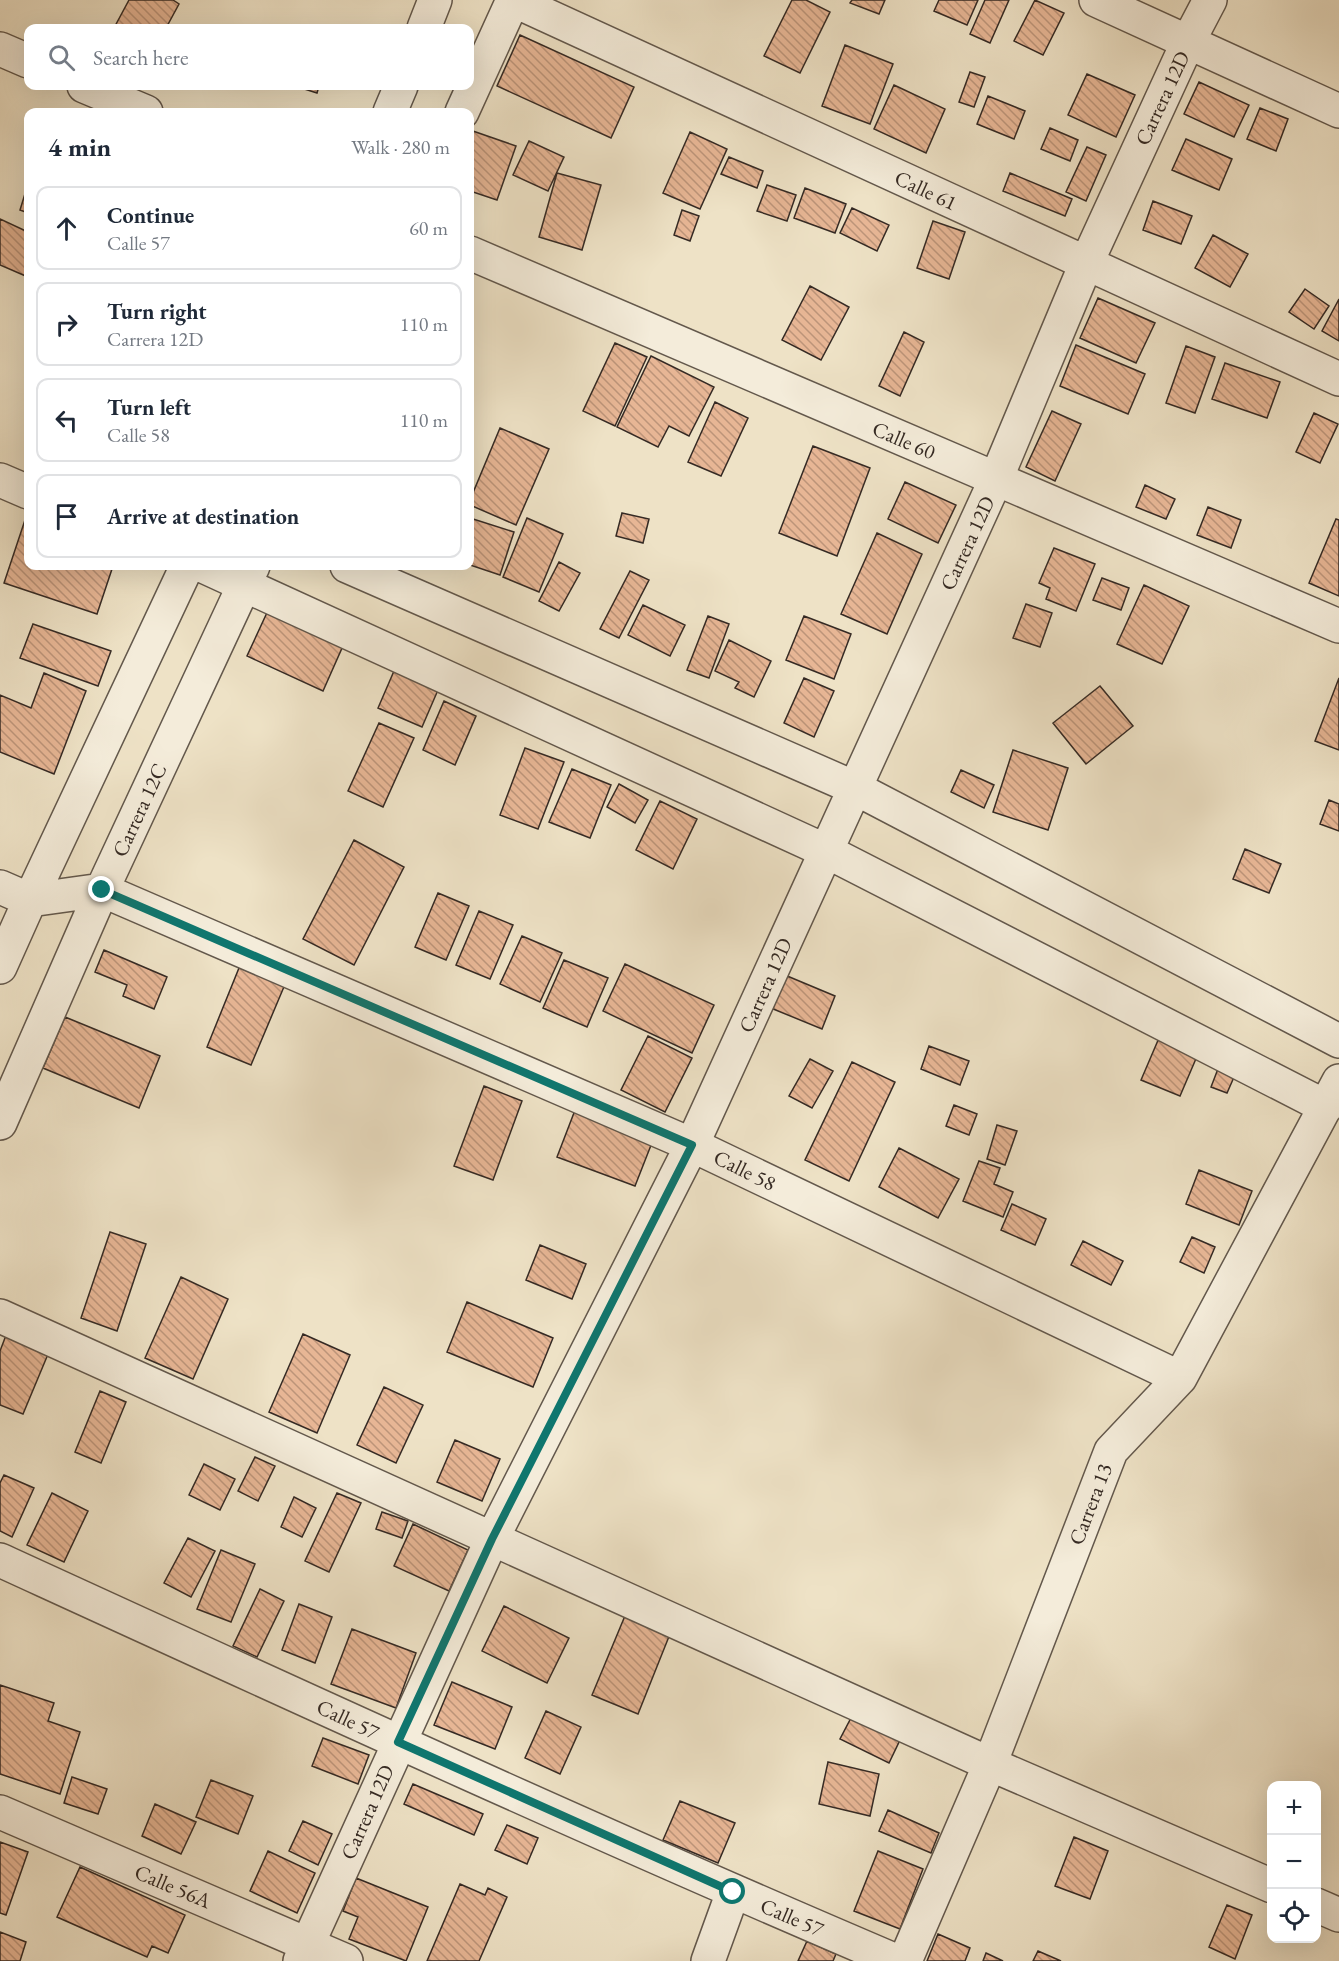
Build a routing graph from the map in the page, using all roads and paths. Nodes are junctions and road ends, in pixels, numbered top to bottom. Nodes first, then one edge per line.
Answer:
1 (435, 0) edge
2 (513, 0) edge
3 (1096, 0) edge
4 (1210, 0) edge
5 (426, 24) edge
6 (1188, 42) junction
7 (0, 49) edge
8 (24, 59) edge
9 (474, 86) edge
10 (94, 90) edge
11 (399, 90) edge
12 (472, 90) edge
13 (136, 108) edge
14 (392, 108) edge
15 (464, 108) edge
16 (1339, 111) edge
17 (474, 255) edge
18 (1086, 264) junction
19 (1339, 379) edge
20 (996, 479) junction
21 (0, 480) edge
22 (24, 490) edge
23 (185, 570) edge
24 (223, 570) edge
25 (356, 570) edge
26 (249, 575) edge
27 (1339, 626) edge
28 (855, 788) junction
29 (826, 851) junction
30 (0, 887) edge
31 (102, 890) junction
32 (30, 900) junction
33 (0, 967) edge
34 (1339, 1041) edge
35 (1332, 1094) edge
36 (0, 1123) edge
37 (692, 1145) junction
38 (0, 1316) edge
39 (1180, 1378) junction
40 (492, 1539) junction
41 (0, 1560) edge
42 (398, 1742) junction
43 (990, 1764) junction
44 (0, 1812) edge
45 (1267, 1884) edge
46 (733, 1892) junction
47 (1321, 1907) edge
48 (1339, 1915) edge
49 (304, 1952) edge
50 (346, 1961) edge
51 (708, 1961) edge
52 (896, 1961) edge
53 (905, 1961) edge

1 - 5 street
2 - 9 street
2 - 18 street, Calle 61
3 - 6 street
4 - 6 street, Carrera 12D
6 - 16 street
6 - 18 street, Carrera 12D
7 - 8 street
10 - 13 street
11 - 14 street
12 - 15 street
17 - 20 street, Calle 60
18 - 19 street, Calle 61
18 - 20 street, Carrera 12D
20 - 27 street, Calle 60
20 - 28 street, Carrera 12D
21 - 22 street
23 - 32 street
24 - 26 street
25 - 28 street
26 - 29 street
26 - 31 street, Carrera 12C
28 - 29 street, Carrera 12D
28 - 34 street
29 - 35 street
29 - 37 street, Carrera 12D
30 - 32 street
31 - 32 street
31 - 36 street, Carrera 12C
31 - 37 street, Calle 58
32 - 33 street
35 - 39 street, Carrera 13
37 - 39 street, Calle 58
37 - 40 street, Carrera 12D
38 - 40 street
39 - 43 street, Carrera 13
40 - 42 street, Carrera 12D
40 - 43 street
41 - 42 street, Calle 57
42 - 46 street, Calle 57
42 - 49 street, Carrera 12D
43 - 45 street
43 - 53 street, Carrera 13
44 - 49 street, Calle 56A
46 - 51 street
46 - 52 street, Calle 57
47 - 48 street
49 - 50 street, Calle 56A

